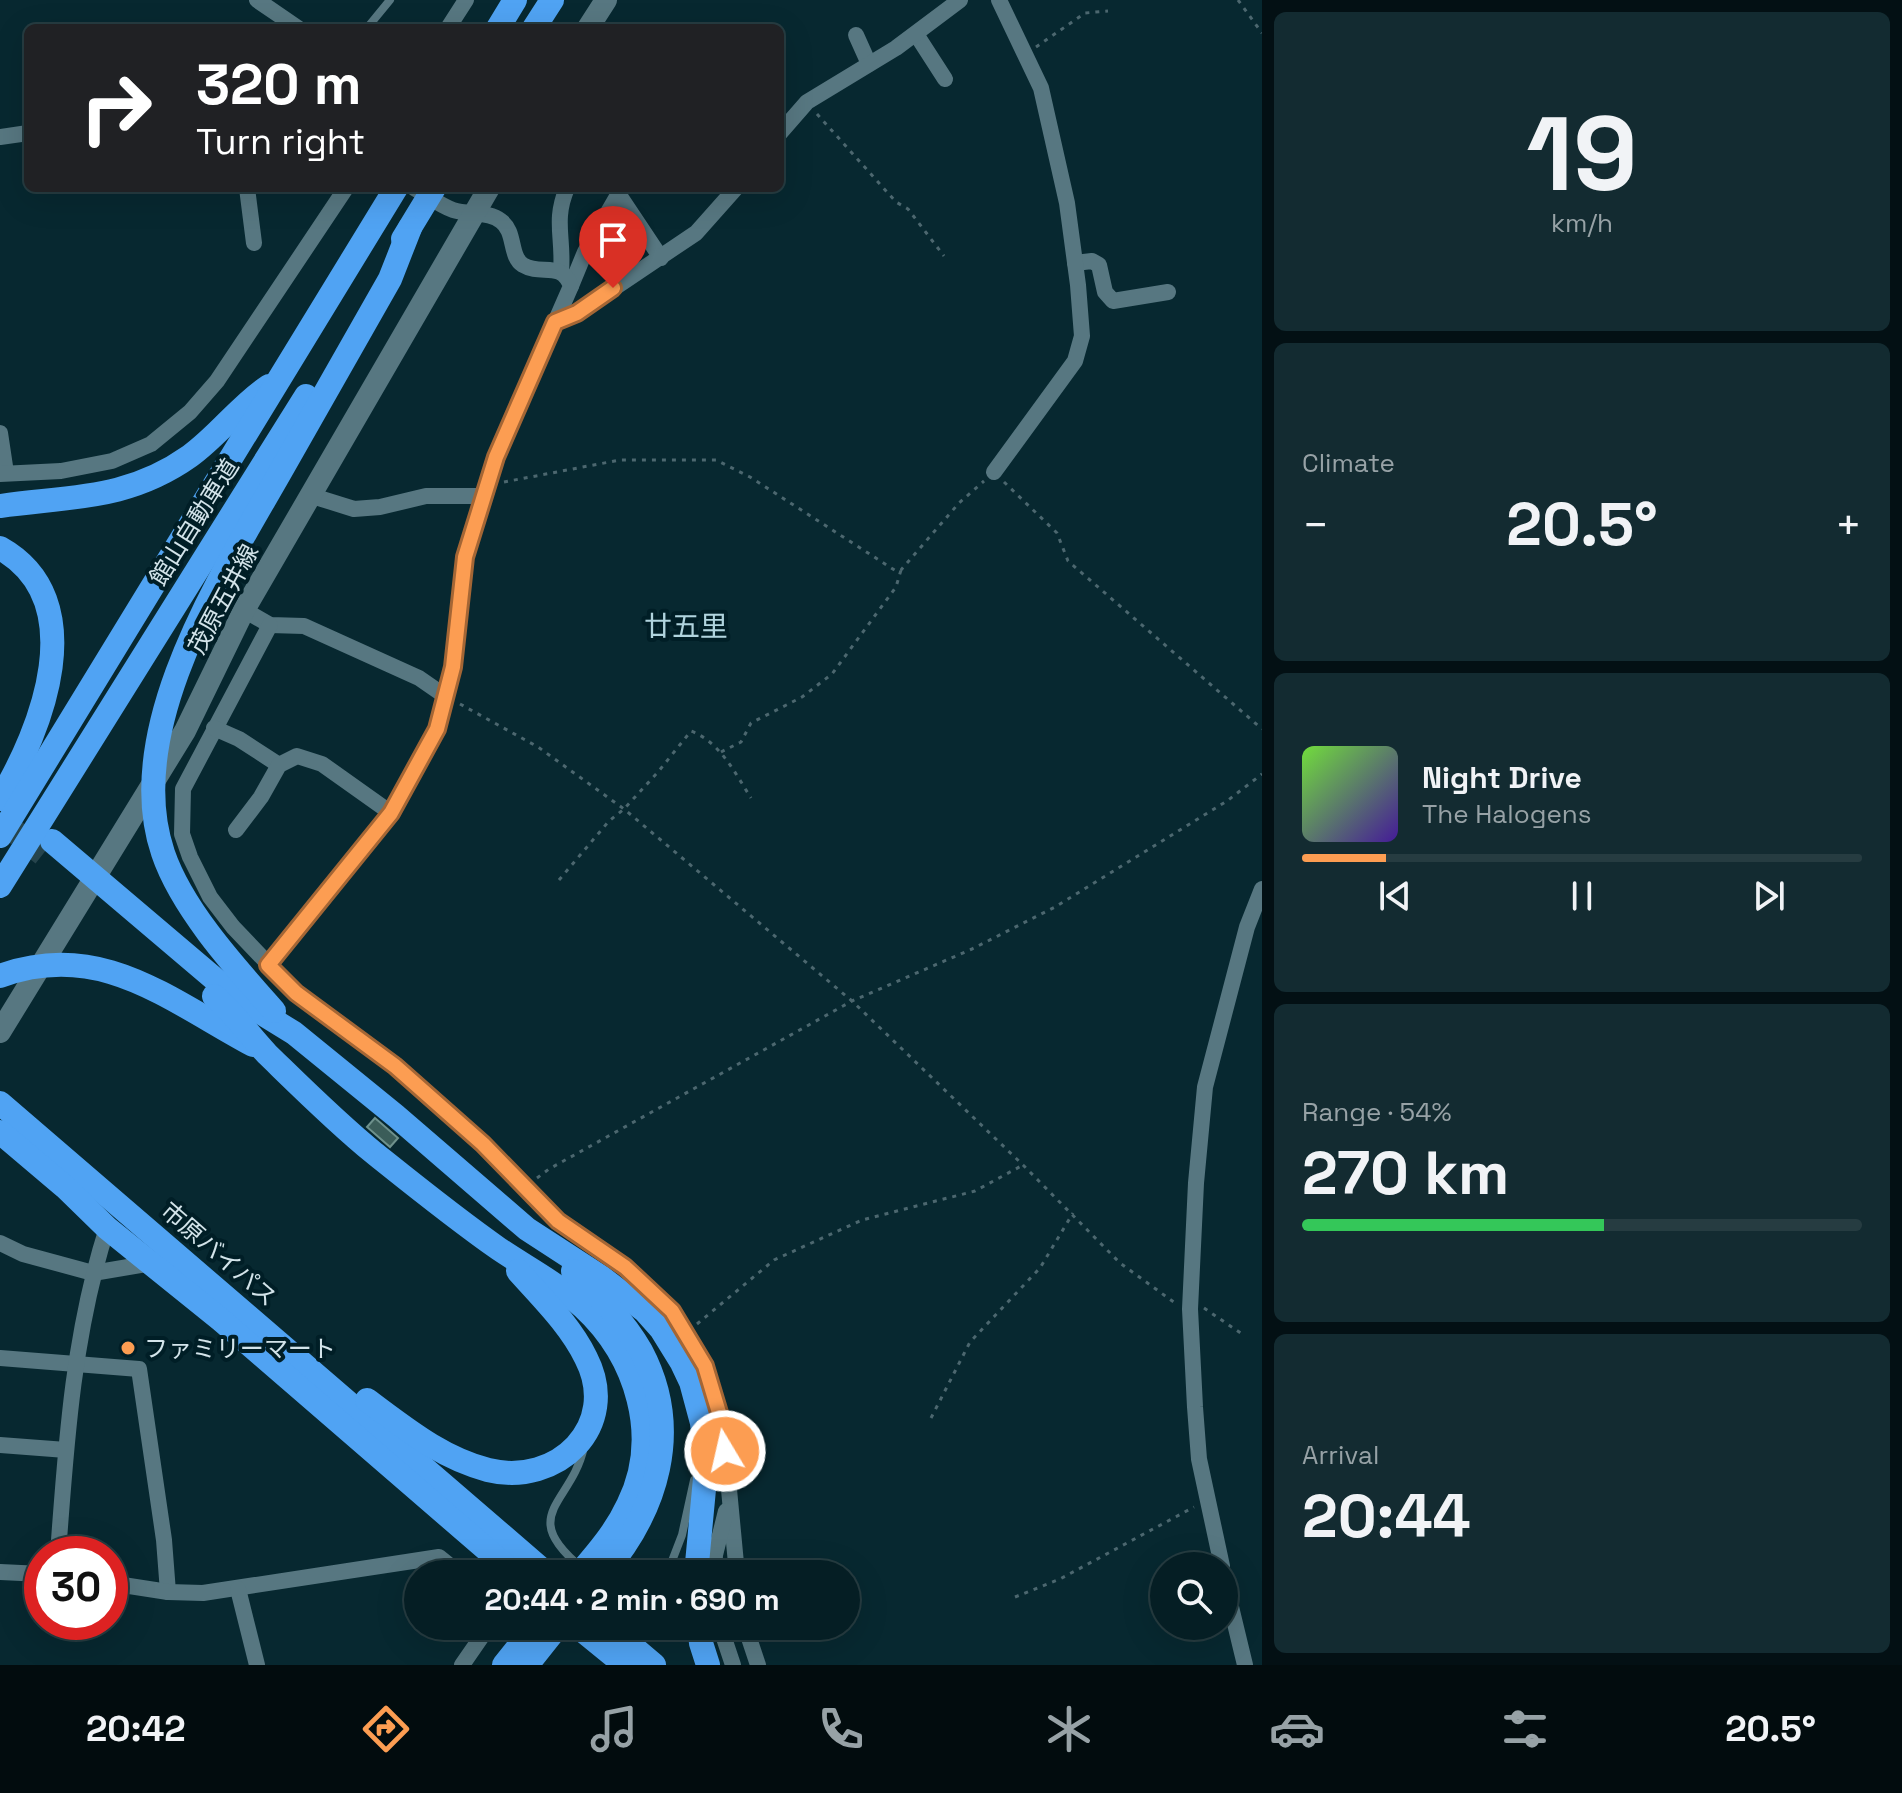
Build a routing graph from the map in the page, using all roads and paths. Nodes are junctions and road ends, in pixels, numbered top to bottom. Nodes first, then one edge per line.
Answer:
1 (257, 0) edge
2 (390, 0) edge
3 (466, 0) edge
4 (515, 0) edge
5 (552, 0) edge
6 (606, 0) edge
7 (960, 0) edge
8 (999, 0) edge
9 (1238, 0) edge
10 (1108, 11) dead end
11 (292, 24) edge
12 (370, 24) edge
13 (451, 24) edge
14 (500, 24) edge
15 (537, 24) edge
16 (591, 24) edge
17 (1262, 33) edge
18 (916, 34) junction
19 (856, 35) dead end
20 (1026, 54) junction
21 (869, 64) junction
22 (945, 79) dead end
23 (807, 102) junction
24 (784, 128) edge
25 (24, 134) edge
26 (0, 137) edge
27 (248, 192) edge
28 (343, 192) edge
29 (393, 192) edge
30 (421, 192) edge
31 (432, 192) edge
32 (487, 192) edge
33 (566, 192) edge
34 (620, 192) edge
35 (732, 192) edge
36 (473, 214) junction
37 (410, 228) junction
38 (254, 243) dead end
39 (944, 256) dead end
40 (661, 258) junction
41 (1075, 263) junction
42 (566, 279) junction
43 (1168, 292) dead end
44 (555, 322) junction
45 (281, 378) junction
46 (0, 433) edge
47 (994, 472) junction
48 (3, 474) edge
49 (486, 490) junction
50 (309, 495) junction
51 (0, 506) edge
52 (0, 548) edge
53 (901, 570) junction
54 (244, 610) junction
55 (270, 625) junction
56 (445, 696) junction
57 (214, 728) junction
58 (1262, 729) edge
59 (721, 752) junction
60 (279, 765) junction
61 (1262, 774) edge
62 (13, 791) edge
63 (751, 798) dead end
64 (624, 809) junction
65 (391, 813) junction
66 (236, 830) dead end
67 (0, 836) edge
68 (47, 847) tunnel mouth
69 (559, 880) dead end
70 (0, 886) edge
71 (1262, 889) edge
72 (119, 907) junction
73 (268, 965) junction
74 (8, 973) edge
75 (852, 1001) junction
76 (0, 1032) edge
77 (294, 1033) junction
78 (265, 1052) junction
79 (0, 1103) edge
80 (0, 1132) edge
81 (1023, 1165) junction
82 (524, 1188) junction
83 (1073, 1213) junction
84 (107, 1228) junction
85 (527, 1229) junction
86 (0, 1243) edge
87 (498, 1248) junction
88 (152, 1263) junction
89 (93, 1273) junction
90 (1197, 1309) junction
91 (685, 1333) junction
92 (1242, 1334) dead end
93 (278, 1341) junction
94 (0, 1358) edge
95 (74, 1365) junction
96 (931, 1418) dead end
97 (588, 1431) junction
98 (0, 1445) edge
99 (705, 1445) junction
100 (66, 1450) junction
101 (1195, 1496) dead end
102 (729, 1502) junction
103 (59, 1536) edge
104 (612, 1549) junction
105 (1219, 1552) edge
106 (420, 1560) edge
107 (443, 1560) edge
108 (499, 1560) edge
109 (531, 1560) edge
110 (573, 1560) edge
111 (597, 1560) edge
112 (608, 1560) edge
113 (672, 1560) edge
114 (697, 1560) edge
115 (715, 1560) edge
116 (735, 1560) edge
117 (404, 1563) edge
118 (0, 1572) edge
119 (24, 1573) edge
120 (128, 1586) edge
121 (238, 1589) junction
122 (168, 1592) junction
123 (1015, 1597) dead end
124 (1238, 1636) edge
125 (479, 1640) edge
126 (532, 1640) edge
127 (538, 1640) edge
128 (583, 1640) edge
129 (593, 1640) edge
130 (625, 1640) edge
131 (701, 1640) edge
132 (725, 1640) edge
133 (750, 1640) edge
134 (257, 1665) edge
135 (462, 1665) edge
136 (504, 1665) edge
137 (527, 1665) edge
138 (603, 1665) edge
139 (625, 1665) edge
140 (654, 1665) edge
141 (708, 1665) edge
142 (733, 1665) edge
143 (758, 1665) edge
144 (1245, 1665) edge

1 - 11 street
2 - 12 lane
3 - 13 street
4 - 14 highway
5 - 15 highway
6 - 16 main road
7 - 18 street
8 - 20 street
9 - 17 path
10 - 20 path
18 - 21 street
18 - 22 street
19 - 21 street
20 - 41 street
21 - 23 street
23 - 24 street
23 - 39 path
25 - 26 street
27 - 38 street
28 - 48 street
29 - 45 highway, 館山自動車道
30 - 36 street
31 - 37 highway, 館山自動車道
32 - 36 main road, 茂原五井線
33 - 42 street
34 - 40 street
34 - 42 street
35 - 40 street
36 - 42 street
36 - 50 main road, 茂原五井線
37 - 70 highway, 館山自動車道
37 - 77 highway
40 - 44 street
41 - 43 street
41 - 47 street
42 - 44 street
44 - 49 street
45 - 51 highway
45 - 62 highway, 館山自動車道
46 - 48 street
47 - 53 path
47 - 58 path
49 - 50 street
49 - 53 path
49 - 56 street
50 - 54 main road, 茂原五井線
52 - 62 highway
53 - 59 path
54 - 55 street
54 - 76 main road, 茂原五井線
55 - 56 street
55 - 57 street
56 - 64 path
56 - 65 street
57 - 60 street
57 - 73 street
59 - 63 path
59 - 64 path
60 - 65 street
60 - 66 street
61 - 75 path
62 - 67 highway, 館山自動車道
64 - 69 path
64 - 75 path
65 - 73 street
68 - 72 highway
71 - 90 street
72 - 77 highway
72 - 78 highway
73 - 82 street
74 - 78 highway
75 - 81 path
75 - 82 path
77 - 85 highway
78 - 87 highway
79 - 93 highway, 市原バイパス
80 - 84 highway, 市原バイパス
81 - 83 path
81 - 91 path
82 - 91 street
83 - 90 path
83 - 96 path
84 - 88 highway, 市原バイパス
84 - 89 street
85 - 99 highway
85 - 104 highway
86 - 89 street
87 - 97 highway
87 - 104 highway
88 - 89 street
88 - 108 highway, 市原バイパス
89 - 95 street
90 - 92 path
90 - 105 street
91 - 102 street
93 - 97 highway
93 - 109 highway, 市原バイパス
94 - 95 street
95 - 100 street
95 - 122 street
97 - 110 lane
98 - 100 street
99 - 113 lane
99 - 114 highway
100 - 103 street
101 - 123 path
102 - 115 street
102 - 116 street
104 - 111 highway
104 - 112 highway
106 - 107 street
117 - 121 street
118 - 119 street
120 - 122 street
121 - 122 street
121 - 134 street
124 - 144 street
125 - 135 street
126 - 136 highway
127 - 137 highway
128 - 138 highway
129 - 139 highway
130 - 140 highway
131 - 141 highway
132 - 142 street
133 - 143 street

